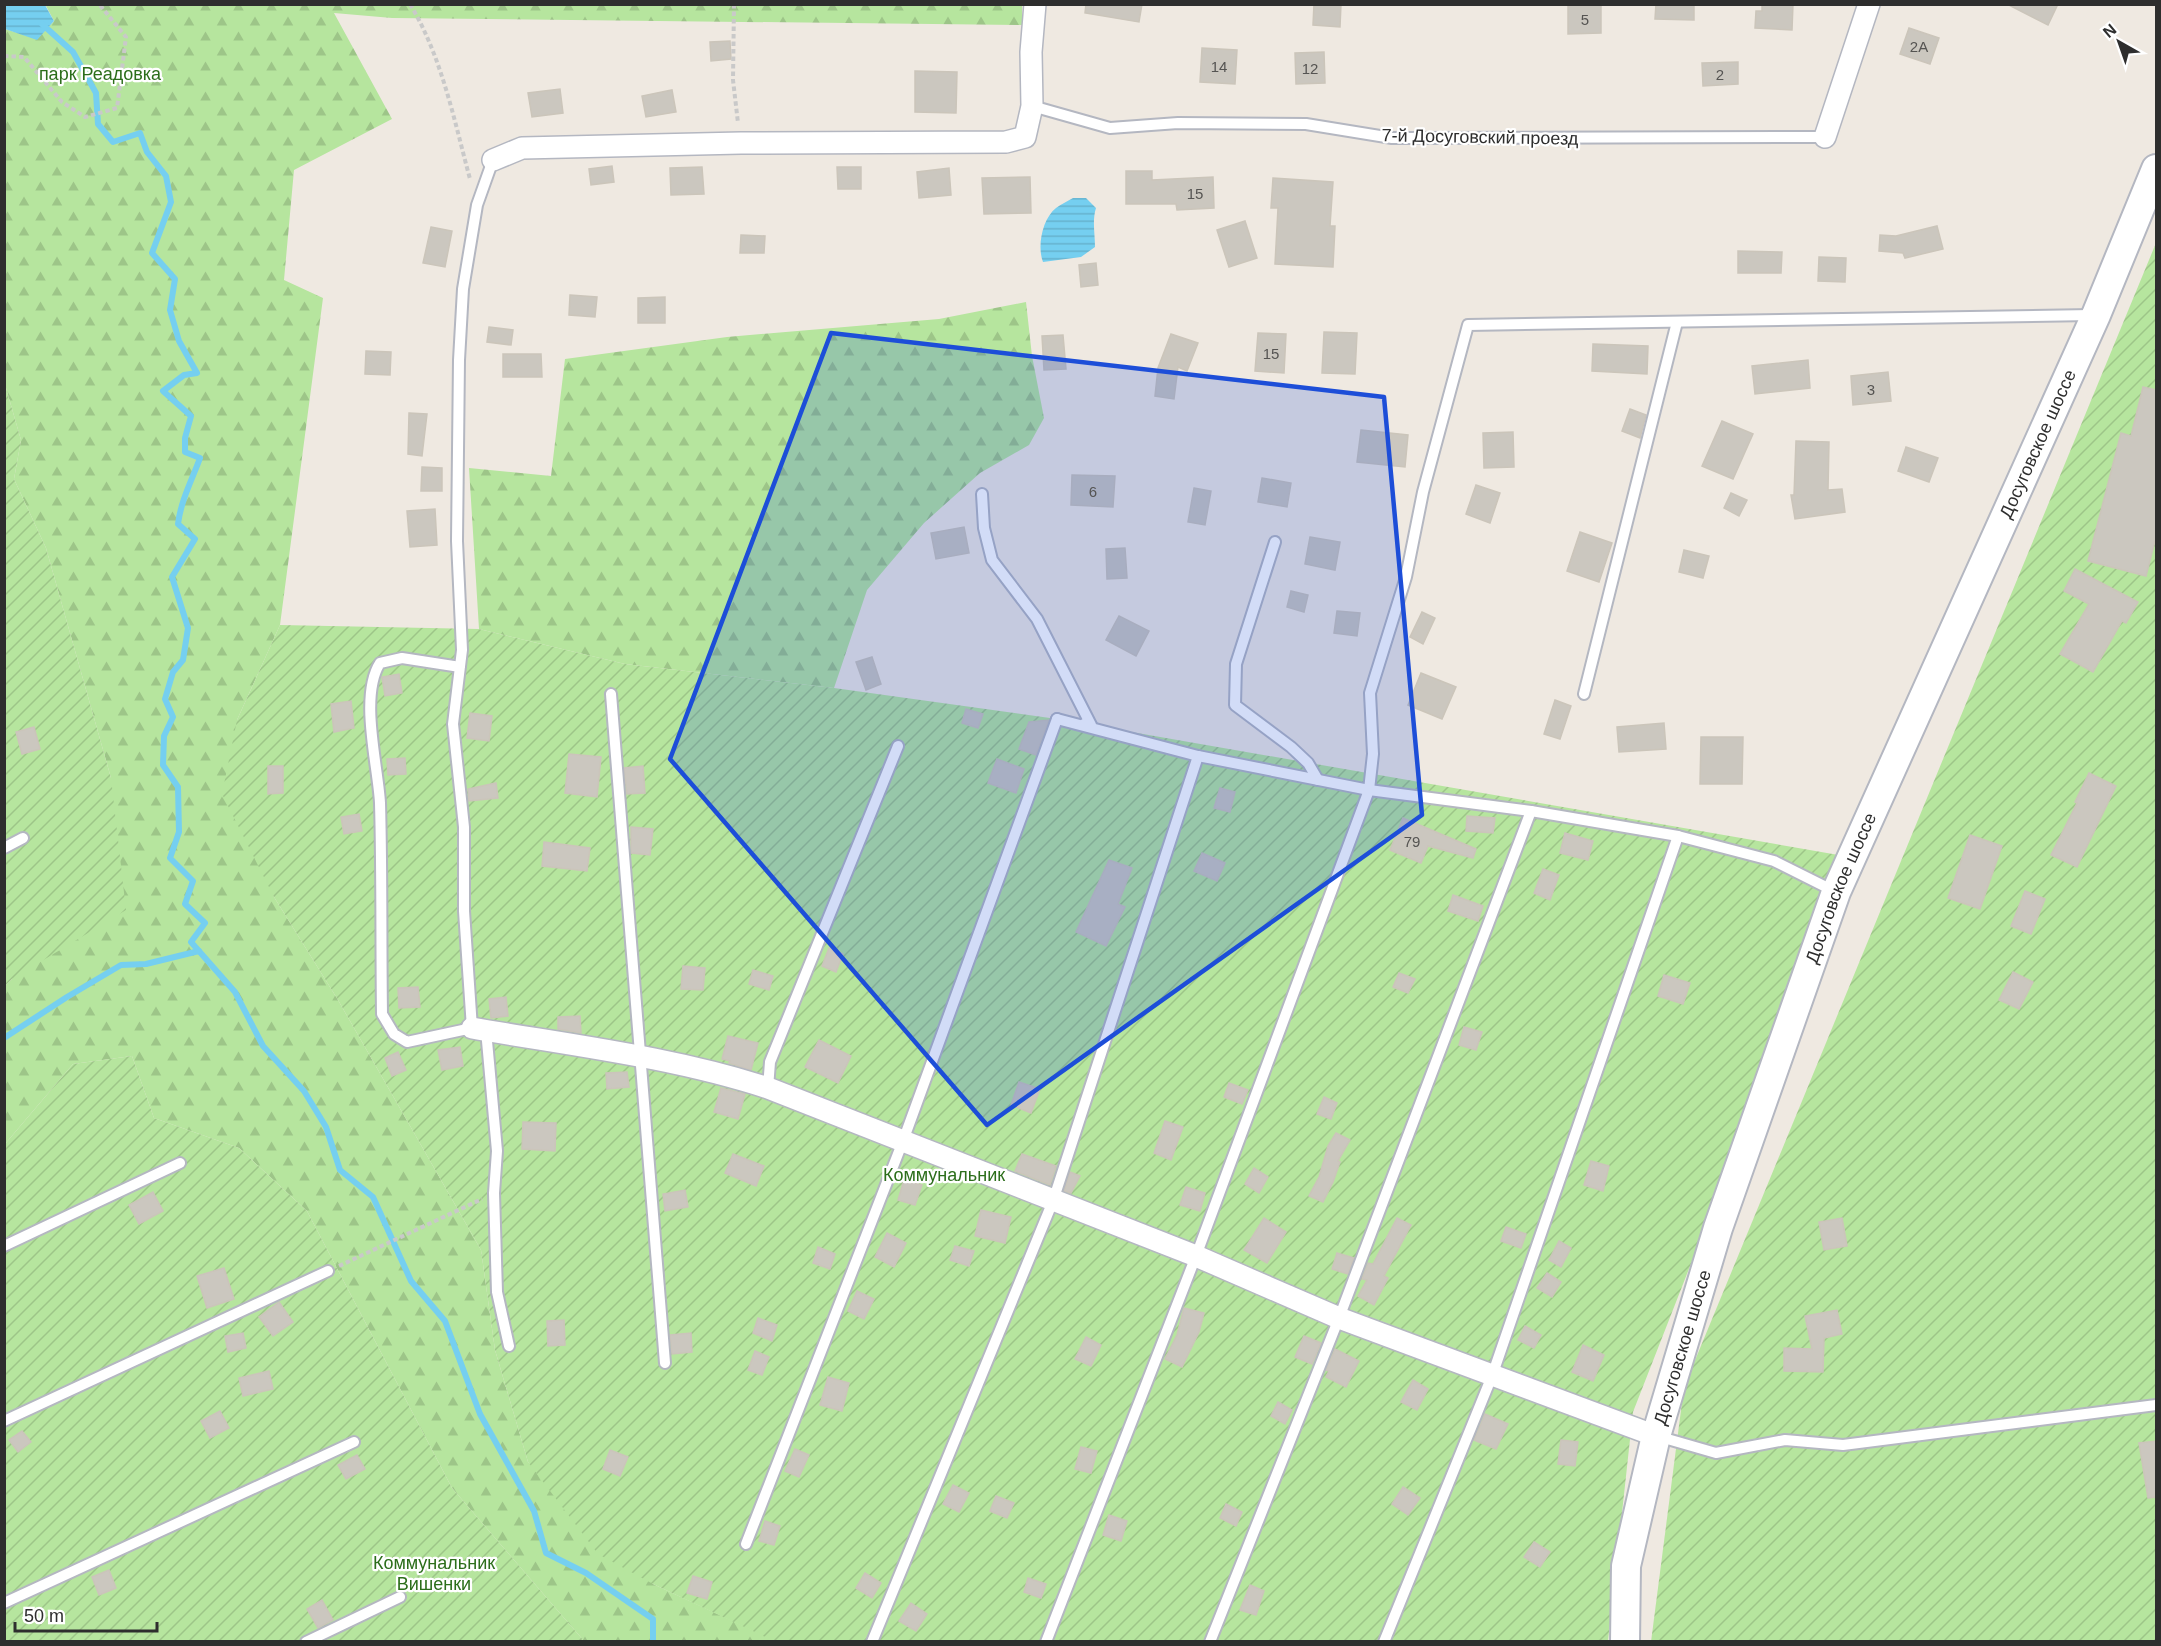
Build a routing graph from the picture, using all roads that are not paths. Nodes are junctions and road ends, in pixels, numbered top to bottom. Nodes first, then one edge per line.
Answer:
1 (1035, 4) edge
2 (1869, 4) edge
3 (1032, 106) junction
4 (1825, 137) joint
5 (493, 160) joint
6 (2157, 169) edge
7 (2096, 315) junction
8 (1677, 322) junction
9 (982, 494) dead end
10 (1275, 542) dead end
11 (460, 667) junction
12 (610, 694) dead end
13 (1584, 694) dead end
14 (1057, 719) junction
15 (898, 746) dead end
16 (1198, 756) junction
17 (1318, 780) junction
18 (1369, 790) junction
19 (1532, 811) junction
20 (1678, 836) junction
21 (23, 838) dead end
22 (4, 848) edge
23 (1836, 892) junction
24 (479, 1029) junction
25 (640, 1056) junction
26 (768, 1088) junction
27 (903, 1141) junction
28 (180, 1163) dead end
29 (1053, 1200) junction
30 (4, 1246) edge
31 (1196, 1256) junction
32 (328, 1271) road end
33 (1339, 1318) junction
34 (508, 1346) dead end
35 (665, 1363) dead end
36 (1492, 1376) junction
37 (2157, 1405) edge
38 (4, 1421) edge
39 (1656, 1436) junction
40 (354, 1442) dead end
41 (746, 1544) dead end
42 (400, 1597) dead end
43 (4, 1603) edge
44 (306, 1641) edge
45 (872, 1641) edge
46 (1046, 1641) edge
47 (1210, 1641) edge
48 (1384, 1641) edge
49 (1625, 1641) edge

1 - 3 street
2 - 4 street
3 - 4 lane, 7-й Досуговский проезд
3 - 5 street
5 - 11 lane
6 - 7 main road, Досуговское шоссе
7 - 8 lane
7 - 23 main road, Досуговское шоссе
8 - 13 lane
8 - 18 lane
9 - 14 lane
10 - 17 lane
11 - 24 lane
11 - 24 lane
12 - 25 lane
14 - 16 lane
14 - 27 lane
15 - 26 lane
16 - 17 lane
16 - 29 lane
17 - 18 lane
18 - 19 lane
18 - 31 lane
19 - 20 lane
19 - 33 lane
20 - 23 lane
20 - 36 lane
21 - 22 lane
23 - 39 main road, Досуговское шоссе
24 - 25 street
24 - 34 lane
25 - 26 street
25 - 35 lane
26 - 27 street
27 - 29 street
27 - 41 lane
28 - 30 lane
29 - 31 street
29 - 45 lane
31 - 33 street
31 - 46 lane
32 - 38 lane
33 - 36 street
33 - 47 lane
36 - 39 street
36 - 48 lane
37 - 39 lane
39 - 49 main road, Досуговское шоссе
40 - 43 lane
42 - 44 lane

